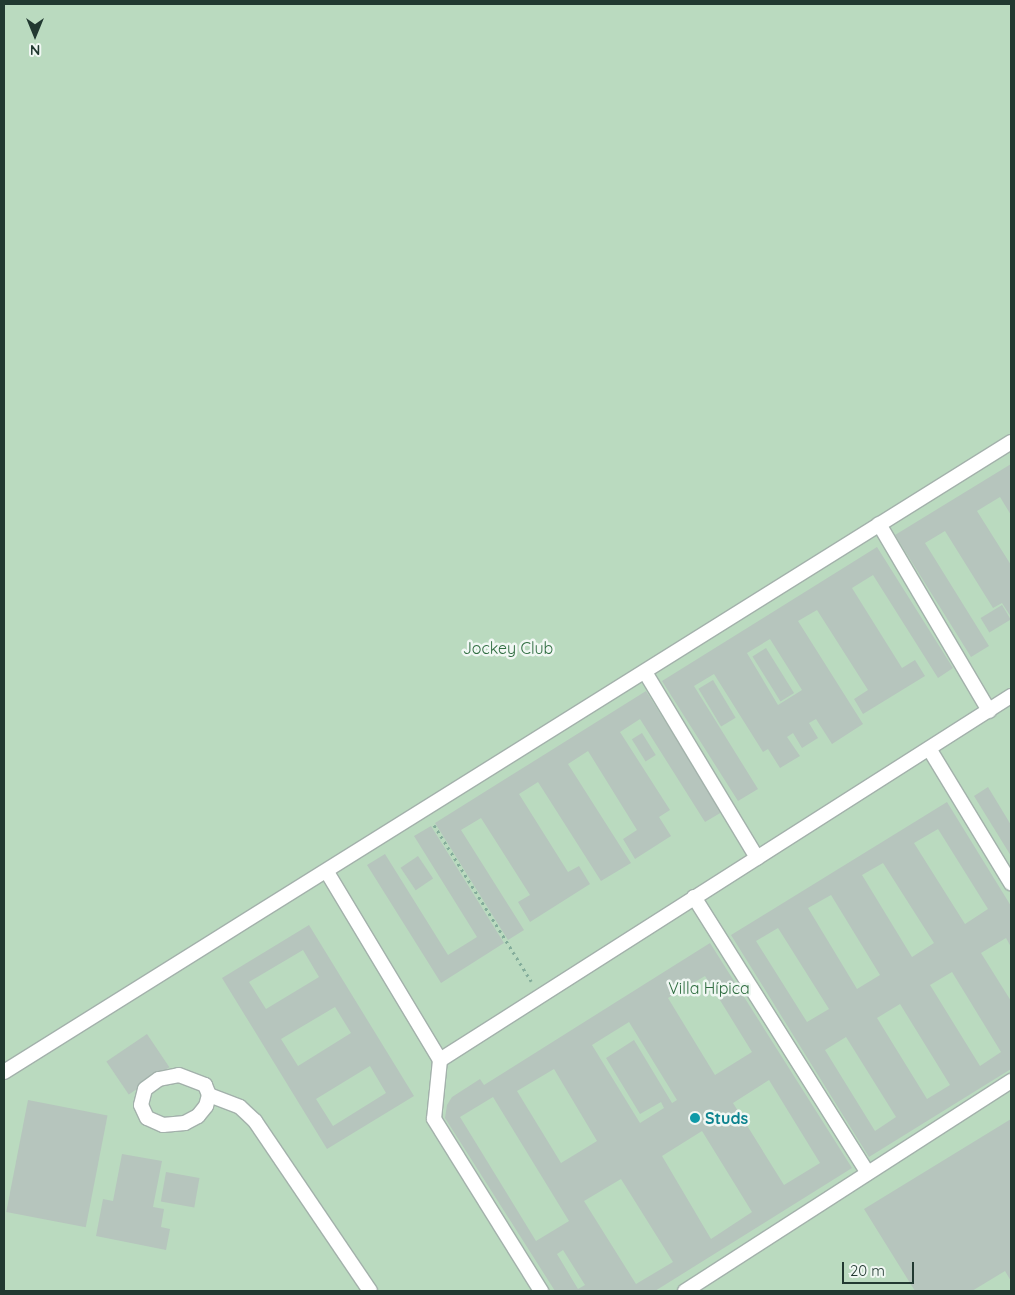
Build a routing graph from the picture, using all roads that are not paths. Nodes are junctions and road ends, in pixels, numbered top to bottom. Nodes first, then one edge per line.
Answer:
1 (1011, 442) edge
2 (879, 524) junction
3 (645, 672) junction
4 (1011, 696) edge
5 (989, 711) junction
6 (930, 750) junction
7 (757, 858) junction
8 (327, 872) junction
9 (1011, 883) edge
10 (694, 897) junction
11 (440, 1060) junction
12 (4, 1072) edge
13 (1011, 1081) edge
14 (209, 1095) junction
15 (868, 1173) junction
16 (370, 1291) edge
17 (541, 1291) edge
18 (685, 1291) edge

1 - 2 lane
2 - 3 lane
2 - 5 lane
3 - 7 lane
3 - 8 lane
4 - 5 lane
5 - 6 lane
6 - 7 lane
6 - 9 lane
7 - 10 lane
8 - 11 lane
8 - 12 lane
10 - 11 lane
10 - 15 lane
11 - 17 lane
13 - 15 lane
14 - 14 lane
14 - 16 lane
15 - 18 lane

